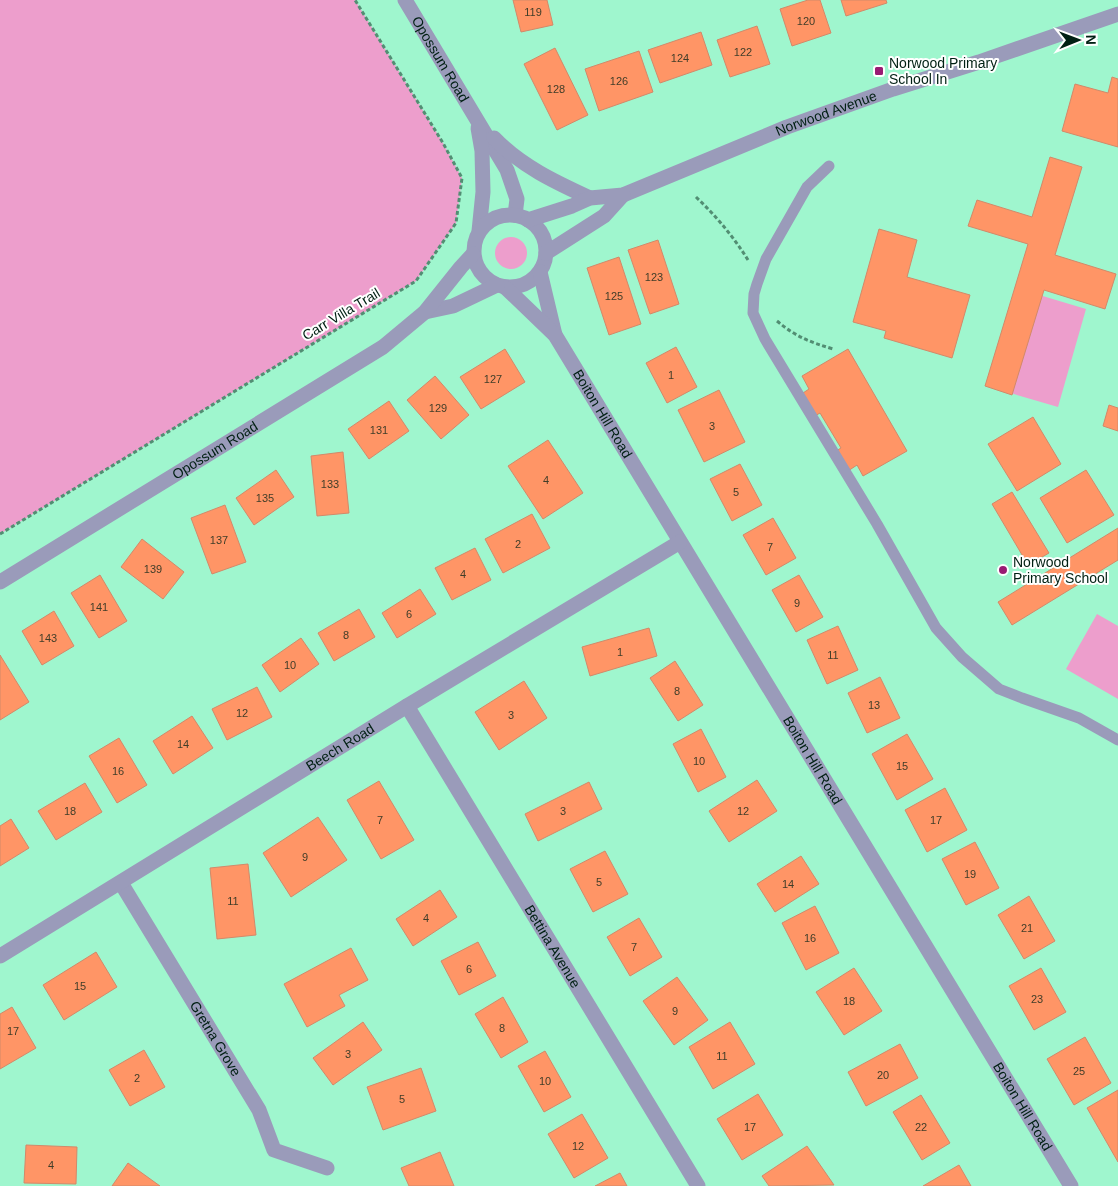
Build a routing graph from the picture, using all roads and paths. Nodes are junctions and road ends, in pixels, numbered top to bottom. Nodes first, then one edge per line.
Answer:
1 (355, 0) edge
2 (405, 0) edge
3 (1118, 14) edge
4 (476, 119) junction
5 (829, 166) dead end
6 (623, 195) junction
7 (590, 198) junction
8 (522, 217) junction
9 (479, 231) junction
10 (546, 253) junction
11 (473, 254) junction
12 (540, 272) junction
13 (502, 287) junction
14 (425, 312) junction
15 (554, 335) junction
16 (0, 534) edge
17 (680, 542) junction
18 (0, 582) edge
19 (407, 706) junction
20 (1118, 740) edge
21 (121, 882) junction
22 (0, 956) edge
23 (328, 1168) dead end
24 (698, 1186) edge
25 (1071, 1186) edge

1 - 16 path, Carr Villa Trail
2 - 4 street, Opossum Road
3 - 6 street, Norwood Avenue
4 - 7 street, Norwood Avenue
4 - 8 street, Opossum Road
4 - 9 street, Opossum Road
5 - 20 lane
6 - 7 street, Norwood Avenue
6 - 10 street, Norwood Avenue
7 - 8 street, Norwood Avenue
8 - 9 street
8 - 10 street
9 - 11 street
10 - 12 street
11 - 13 street
11 - 14 street, Opossum Road
12 - 13 street
12 - 15 street, Boiton Hill Road
13 - 14 street, Opossum Road
13 - 15 street, Boiton Hill Road
14 - 18 street, Opossum Road
15 - 17 street, Boiton Hill Road
17 - 19 street, Beech Road
17 - 25 street, Boiton Hill Road
19 - 21 street, Beech Road
19 - 24 street, Bettina Avenue
21 - 22 street, Beech Road
21 - 23 street, Gretna Grove

